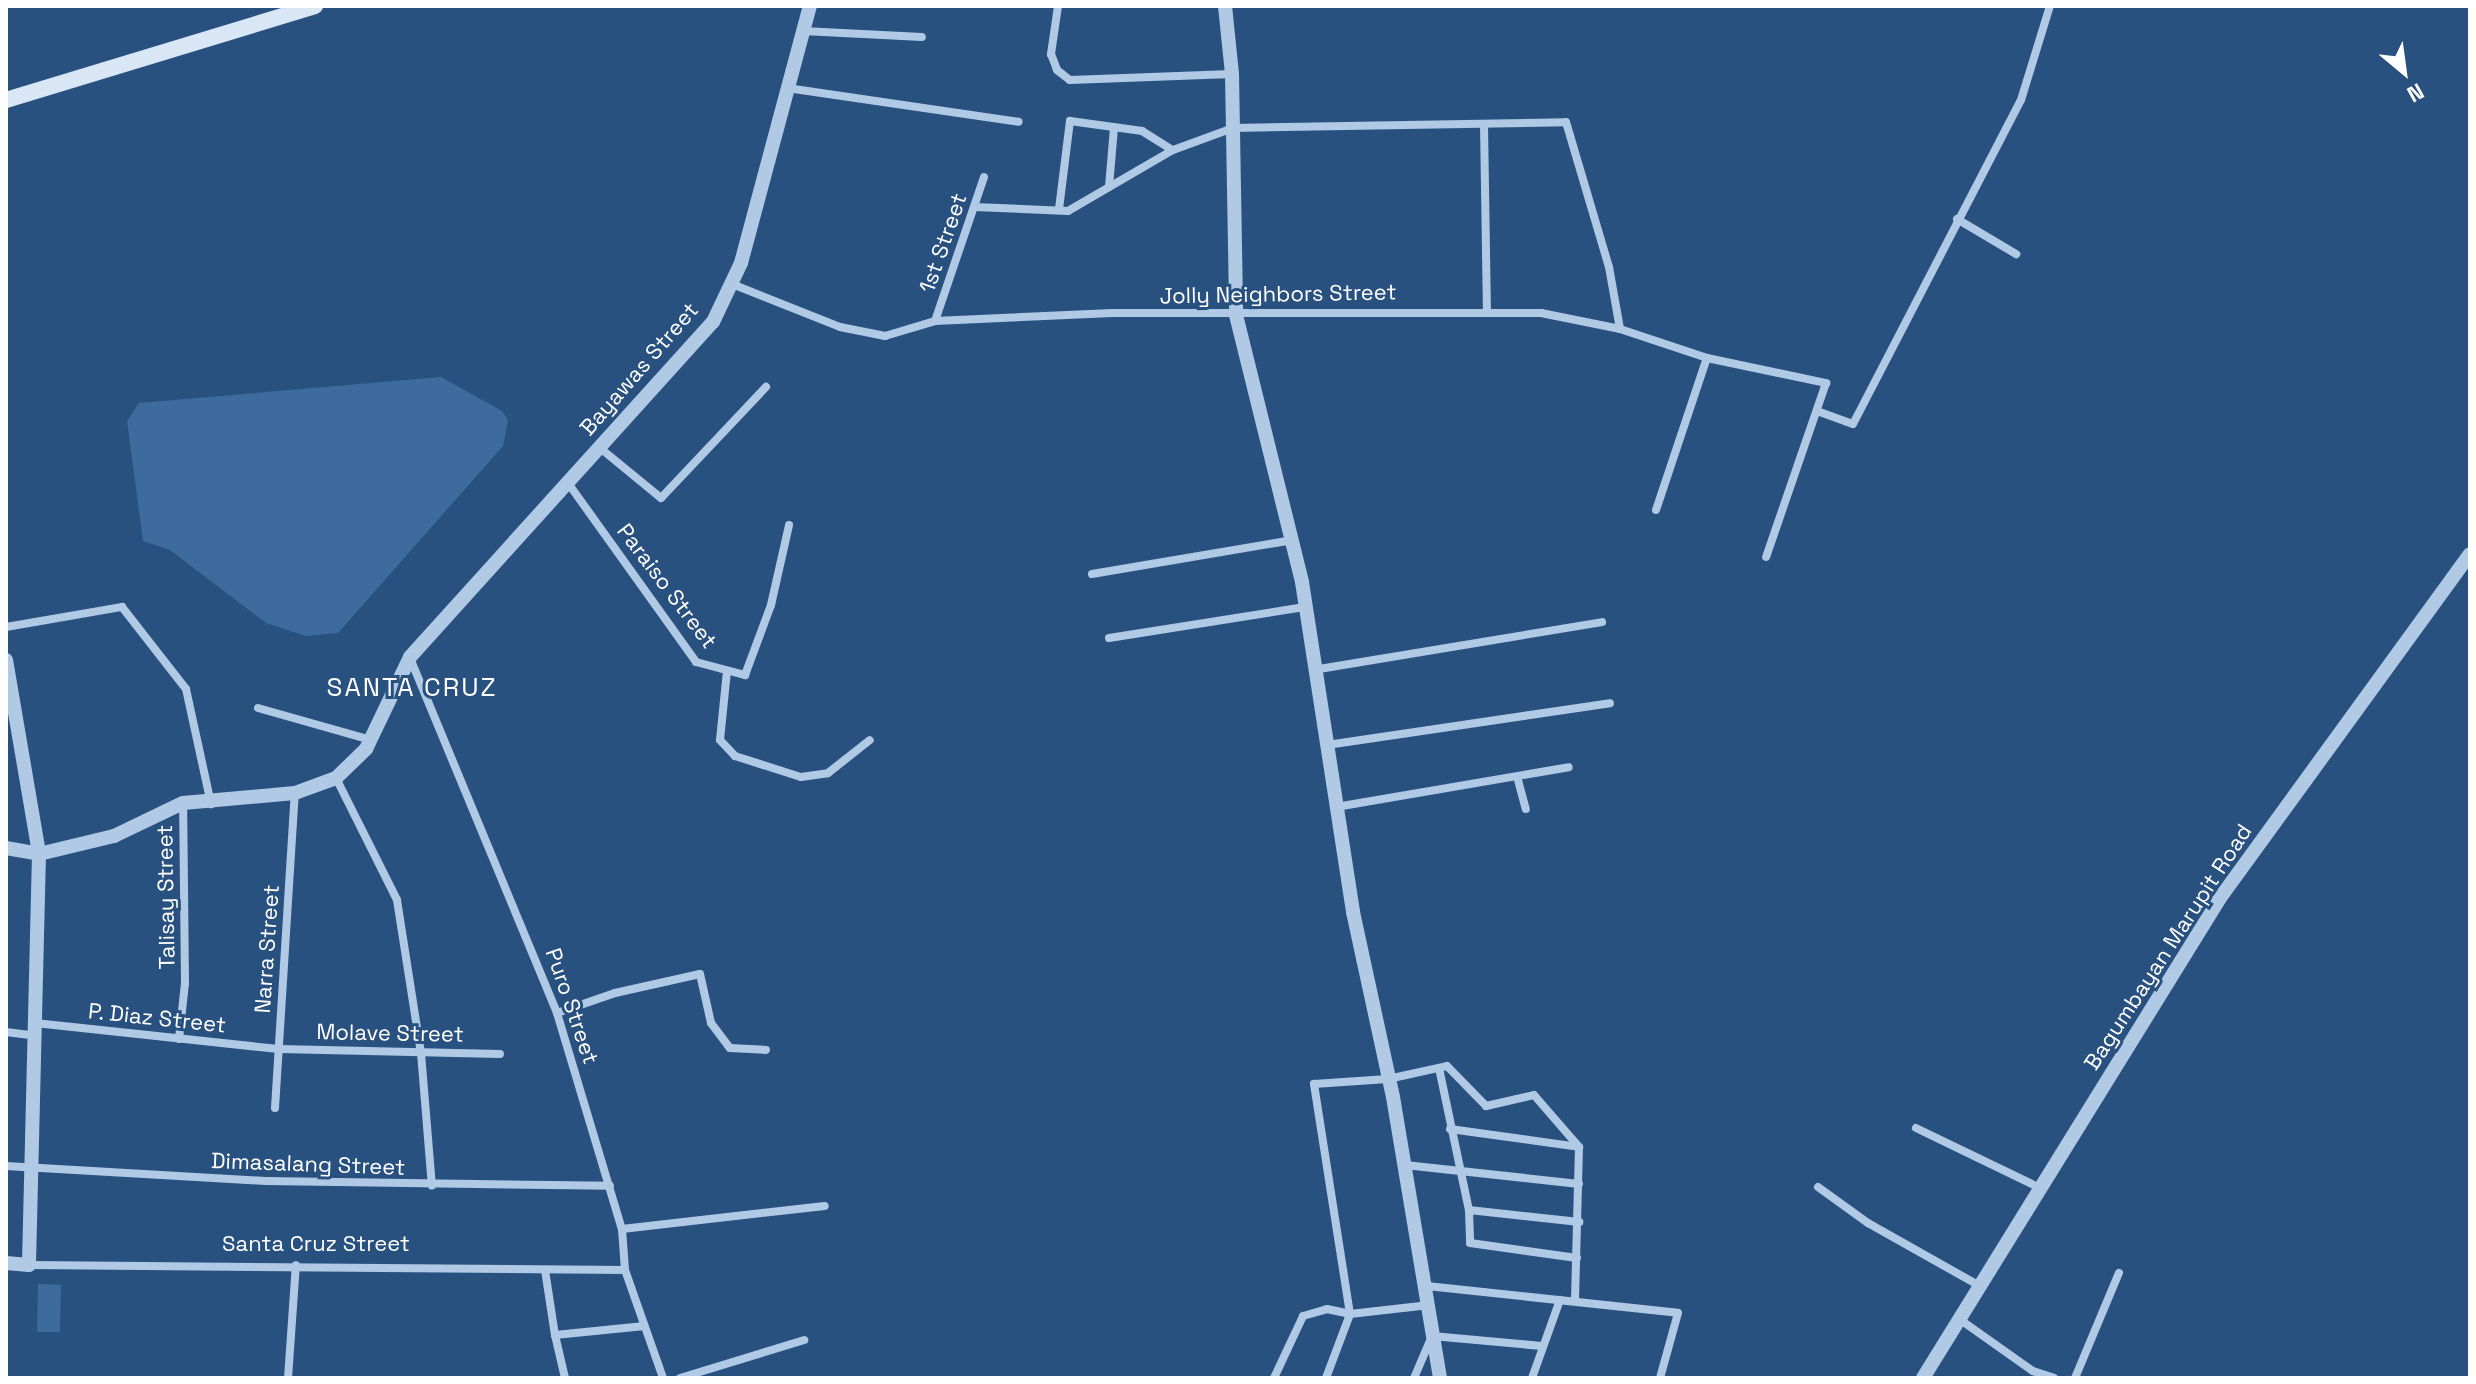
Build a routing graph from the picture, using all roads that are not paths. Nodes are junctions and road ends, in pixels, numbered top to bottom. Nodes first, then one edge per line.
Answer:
1 (315, 6) edge
2 (810, 6) edge
3 (1058, 6) edge
4 (1225, 6) edge
5 (2050, 6) edge
6 (802, 31) junction
7 (922, 37) dead end
8 (1232, 74) junction
9 (786, 88) junction
10 (6, 100) edge
11 (1019, 122) dead end
12 (1484, 124) junction
13 (1114, 127) junction
14 (1233, 128) junction
15 (1173, 150) junction
16 (984, 177) dead end
17 (1109, 187) junction
18 (974, 207) junction
19 (1059, 209) junction
20 (1957, 219) junction
21 (2016, 254) dead end
22 (732, 284) junction
23 (1487, 309) junction
24 (1236, 315) junction
25 (935, 321) junction
26 (1620, 329) junction
27 (1707, 358) junction
28 (766, 387) dead end
29 (1817, 411) junction
30 (600, 448) junction
31 (568, 483) junction
32 (1656, 510) dead end
33 (789, 525) dead end
34 (1294, 539) junction
35 (2470, 554) edge
36 (1766, 557) dead end
37 (1092, 574) dead end
38 (1305, 607) junction
39 (1602, 622) dead end
40 (6, 627) edge
41 (1109, 638) dead end
42 (410, 657) junction
43 (6, 660) edge
44 (1312, 670) junction
45 (727, 671) junction
46 (1610, 703) dead end
47 (258, 708) dead end
48 (870, 740) dead end
49 (371, 741) junction
50 (1327, 745) junction
51 (1569, 767) dead end
52 (336, 778) junction
53 (1518, 780) junction
54 (295, 793) junction
55 (183, 803) junction
56 (211, 804) junction
57 (1336, 807) junction
58 (1526, 809) dead end
59 (6, 848) edge
60 (39, 854) junction
61 (557, 1013) junction
62 (32, 1029) junction
63 (6, 1032) edge
64 (179, 1039) junction
65 (279, 1049) junction
66 (766, 1050) dead end
67 (421, 1053) junction
68 (500, 1054) dead end
69 (1439, 1068) junction
70 (1388, 1079) junction
71 (275, 1108) dead end
72 (1916, 1128) dead end
73 (1450, 1129) junction
74 (1579, 1147) junction
75 (1405, 1165) junction
76 (6, 1166) edge
77 (30, 1168) junction
78 (1457, 1169) junction
79 (1579, 1184) junction
80 (432, 1186) junction
81 (610, 1186) junction
82 (1818, 1187) dead end
83 (2040, 1188) junction
84 (825, 1206) dead end
85 (1469, 1210) junction
86 (1579, 1222) junction
87 (622, 1229) junction
88 (1577, 1258) junction
89 (6, 1263) edge
90 (29, 1265) junction
91 (296, 1265) junction
92 (545, 1270) junction
93 (625, 1270) junction
94 (2119, 1273) dead end
95 (1427, 1286) junction
96 (1981, 1287) junction
97 (1560, 1300) junction
98 (1575, 1301) junction
99 (1430, 1305) junction
100 (1350, 1314) junction
101 (1962, 1321) junction
102 (645, 1326) junction
103 (555, 1335) junction
104 (1432, 1336) junction
105 (804, 1340) dead end
106 (1542, 1346) junction
107 (288, 1378) edge
108 (565, 1378) edge
109 (663, 1378) edge
110 (680, 1378) edge
111 (1274, 1378) edge
112 (1326, 1378) edge
113 (1414, 1378) edge
114 (1440, 1378) edge
115 (1532, 1378) edge
116 (1660, 1378) edge
117 (1923, 1378) edge
118 (2054, 1378) edge
119 (2075, 1378) edge

1 - 10 main road
2 - 6 street, Bayawas Street
3 - 8 street
4 - 8 street
5 - 20 street
6 - 7 street
6 - 9 street, Bayawas Street
8 - 14 street
9 - 11 street
9 - 22 street, Bayawas Street
12 - 14 street
12 - 23 street
12 - 26 street
13 - 15 street
13 - 17 street
13 - 19 street
14 - 15 street
14 - 24 street
15 - 17 street
16 - 18 street, 1st Street
17 - 19 street
18 - 19 street
18 - 25 street, 1st Street
20 - 21 street
20 - 29 street
22 - 25 street, Jolly Neighbors Street
22 - 30 street, Bayawas Street
23 - 24 street, Jolly Neighbors Street
23 - 26 street, Jolly Neighbors Street
24 - 25 street, Jolly Neighbors Street
24 - 34 street
26 - 27 street, Jolly Neighbors Street
27 - 29 street, Jolly Neighbors Street
27 - 32 street
28 - 30 street
29 - 36 street
30 - 31 street, Bayawas Street
31 - 42 street, Bayawas Street
31 - 45 street, Paraiso Street
33 - 45 street, Paraiso Street
34 - 37 street
34 - 38 street
35 - 83 street, Bagumbayan Marupit Road
38 - 41 street
38 - 44 street
39 - 44 street
40 - 56 street
42 - 49 street, Bayawas Street
42 - 61 street, Puro Street
43 - 60 street
44 - 50 street
45 - 48 street
46 - 50 street
47 - 49 street
49 - 52 street, Bayawas Street
50 - 57 street
51 - 53 street
52 - 54 street
52 - 67 street
53 - 57 street
53 - 58 street
54 - 56 street
54 - 65 street, Narra Street
55 - 56 street
55 - 60 street
55 - 64 street, Talisay Street
57 - 70 street
59 - 60 street
60 - 62 street
61 - 66 street
61 - 81 street, Puro Street
62 - 63 street, P. Diaz Street
62 - 64 street, P. Diaz Street
62 - 77 street
64 - 65 street, P. Diaz Street
65 - 67 street, Molave Street
65 - 71 street, Narra Street
67 - 68 street, Molave Street
67 - 80 street
69 - 70 street
69 - 73 street
69 - 74 street
70 - 75 street
70 - 100 street
72 - 83 street
73 - 74 street
73 - 78 street
74 - 79 street
75 - 78 street
75 - 95 street
76 - 77 street, Dimasalang Street
77 - 80 street, Dimasalang Street
77 - 90 street
78 - 79 street
78 - 85 street
79 - 86 street
80 - 81 street, Dimasalang Street
81 - 87 street, Puro Street
82 - 96 street
83 - 96 street, Bagumbayan Marupit Road
84 - 87 street
85 - 86 street
85 - 88 street
86 - 88 street
87 - 93 street, Puro Street
88 - 98 street
89 - 90 street, Santa Cruz Street
90 - 91 street, Santa Cruz Street
91 - 92 street, Santa Cruz Street
91 - 107 street
92 - 93 street, Santa Cruz Street
92 - 103 street
93 - 102 street, Puro Street
94 - 119 street
95 - 97 street
95 - 99 street
96 - 101 street, Bagumbayan Marupit Road
97 - 98 street
97 - 106 street
98 - 116 street
99 - 100 street
99 - 104 street
100 - 111 street
100 - 112 street
101 - 117 street, Bagumbayan Marupit Road
101 - 118 street
102 - 103 street
102 - 109 street, Puro Street
103 - 108 street
104 - 106 street
104 - 113 street
104 - 114 street
105 - 110 street
106 - 115 street

